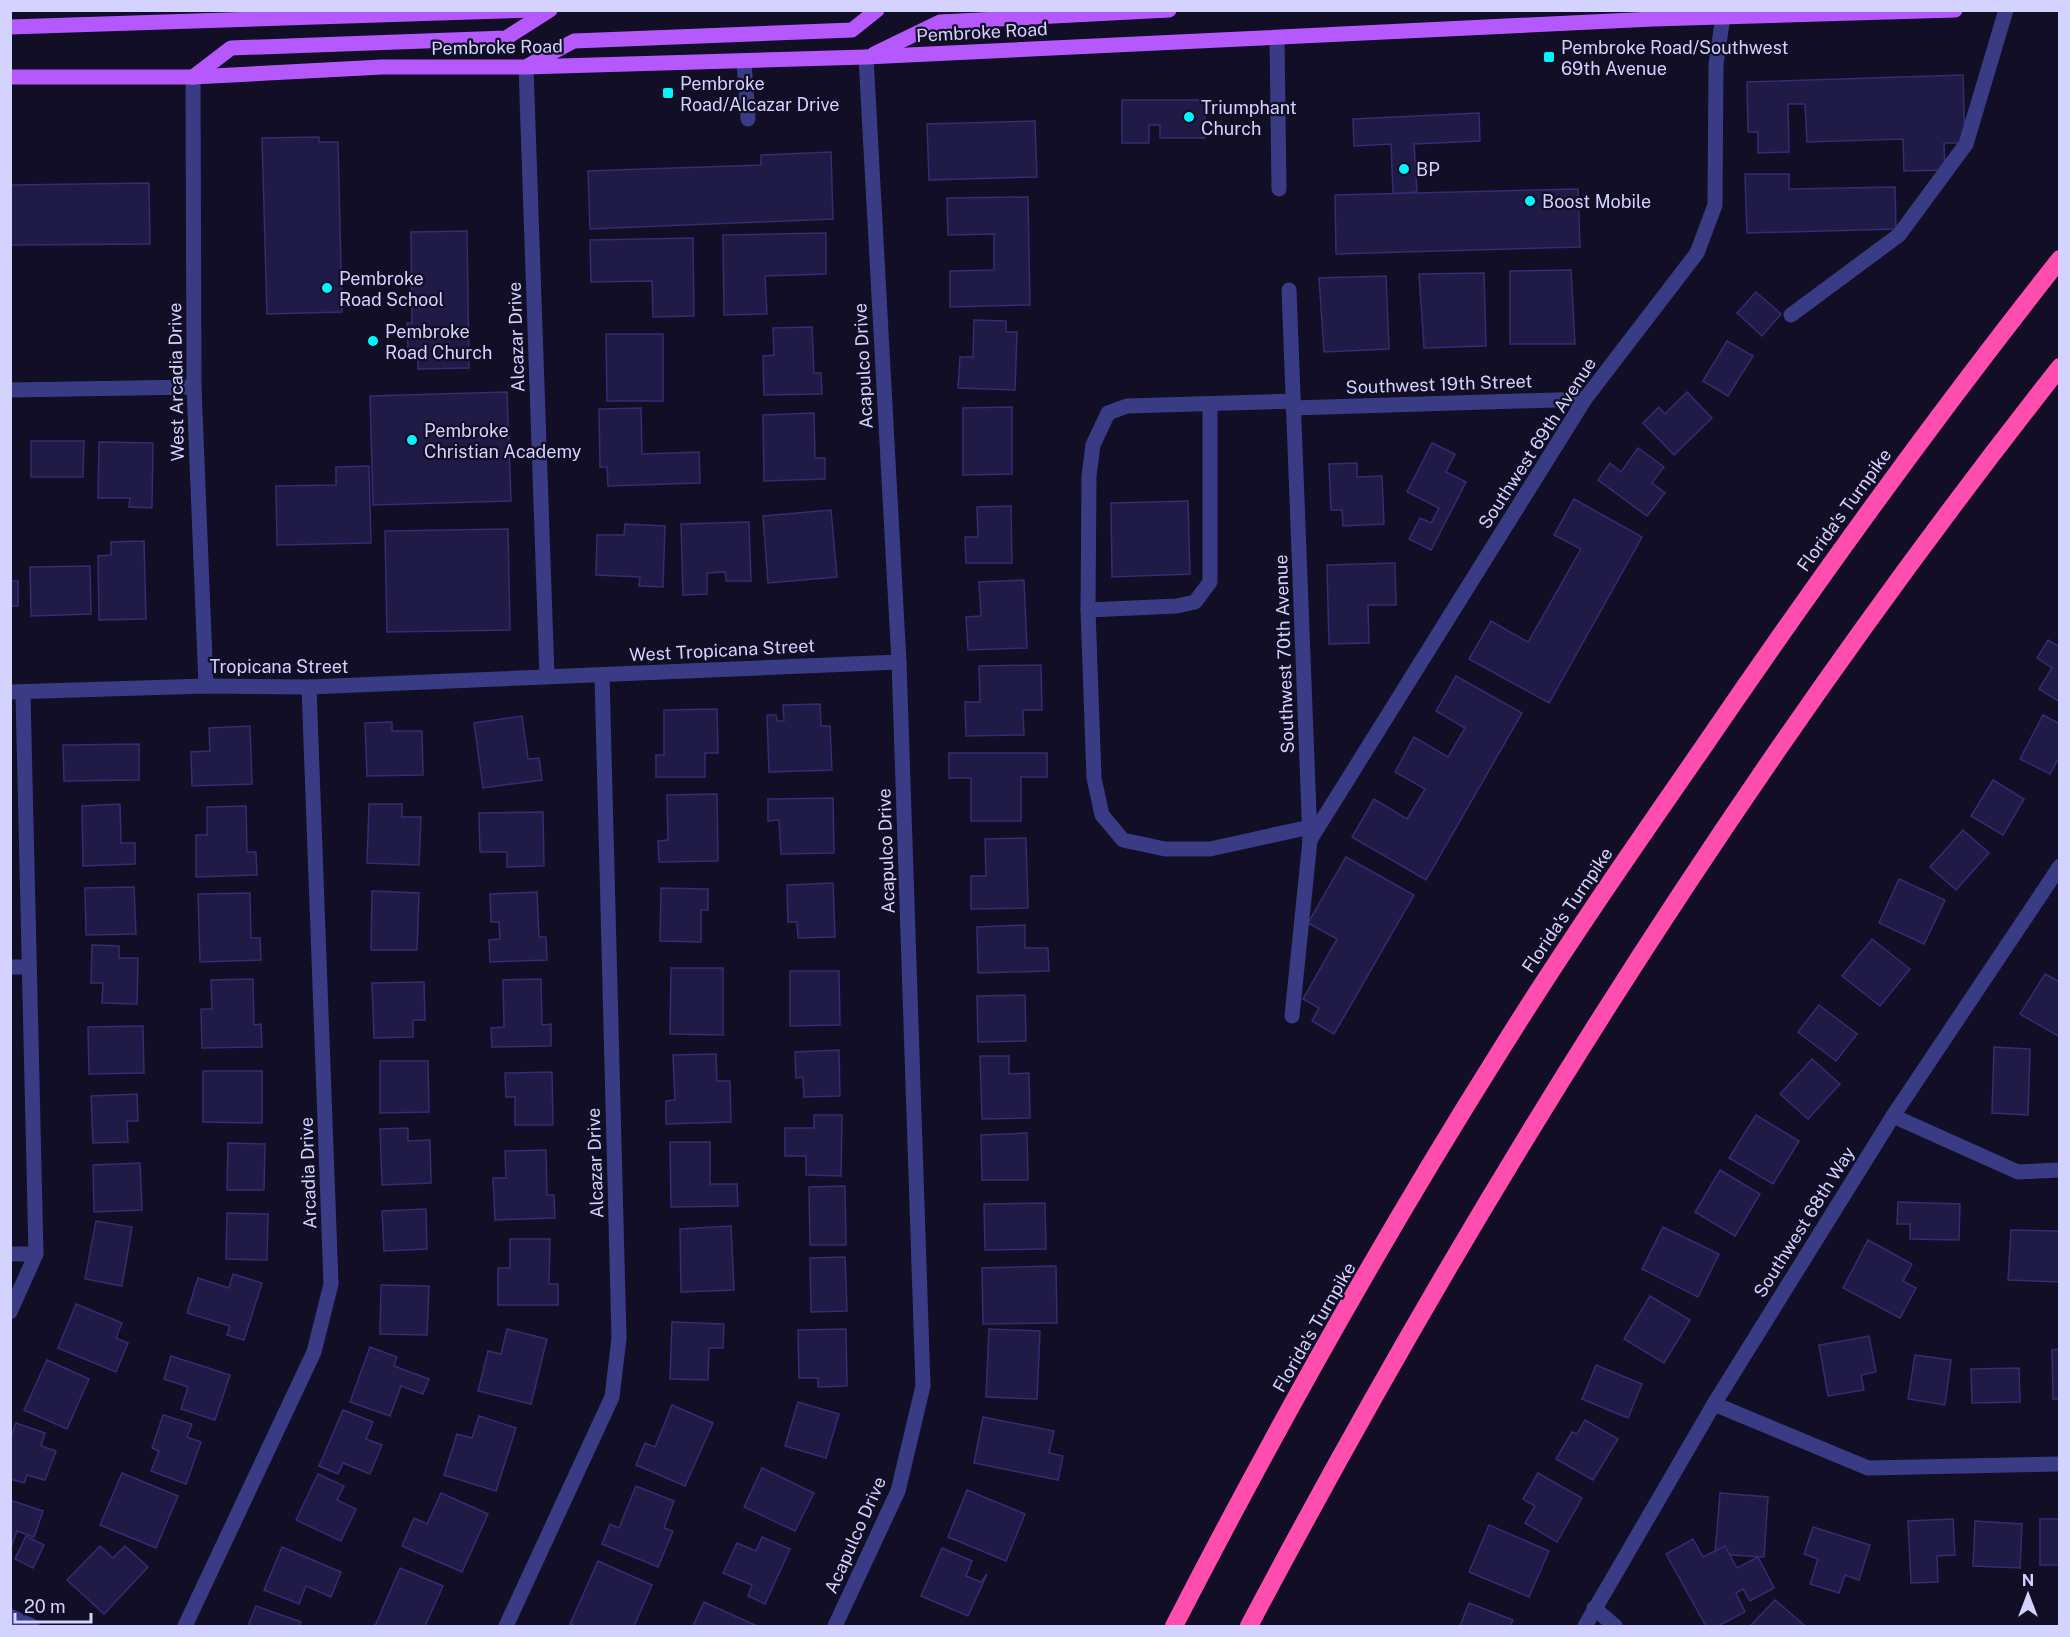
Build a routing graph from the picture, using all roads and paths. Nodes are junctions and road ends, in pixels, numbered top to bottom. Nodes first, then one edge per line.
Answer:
1 (532, 10) edge
2 (550, 10) edge
3 (877, 10) edge
4 (1169, 10) edge
5 (1954, 10) edge
6 (2006, 10) edge
7 (394, 13) edge
8 (1723, 14) edge
9 (212, 15) edge
10 (10, 27) edge
11 (1277, 38) junction
12 (866, 57) junction
13 (744, 61) junction
14 (526, 67) junction
15 (10, 77) edge
16 (193, 78) junction
17 (748, 119) dead end
18 (1279, 189) dead end
19 (2060, 259) edge
20 (1289, 290) dead end
21 (1791, 315) dead end
22 (2060, 367) edge
23 (194, 387) junction
24 (10, 390) edge
25 (1585, 399) junction
26 (1210, 404) junction
27 (1293, 405) junction
28 (1088, 610) junction
29 (899, 662) junction
30 (602, 675) junction
31 (547, 677) junction
32 (206, 686) junction
33 (309, 687) junction
34 (17, 693) edge
35 (1310, 834) junction
36 (2060, 866) edge
37 (10, 967) edge
38 (29, 967) junction
39 (1292, 1016) dead end
40 (1893, 1116) junction
41 (2060, 1170) edge
42 (10, 1254) edge
43 (36, 1254) junction
44 (10, 1312) edge
45 (1714, 1404) junction
46 (2060, 1464) edge
47 (1594, 1608) junction
48 (10, 1616) edge
49 (32, 1626) edge
50 (185, 1626) edge
51 (506, 1626) edge
52 (835, 1626) edge
53 (1174, 1626) edge
54 (1249, 1626) edge
55 (1585, 1626) edge
56 (1615, 1626) edge

1 - 7 main road, Pembroke Road
2 - 16 main road
3 - 14 main road
4 - 12 main road
5 - 8 main road, Pembroke Road
6 - 21 street
7 - 9 main road, Pembroke Road
8 - 11 main road, Pembroke Road
8 - 25 street, Southwest 69th Avenue
9 - 10 main road, Pembroke Road
11 - 12 main road, Pembroke Road
11 - 18 street
12 - 13 main road, Pembroke Road
12 - 29 street, Acapulco Drive
13 - 14 main road, Pembroke Road
13 - 17 street
14 - 16 main road, Pembroke Road
14 - 31 street, Alcazar Drive
15 - 16 main road, Pembroke Road
16 - 23 street, West Arcadia Drive
19 - 53 highway, Florida's Turnpike
20 - 27 street, Southwest 70th Avenue
22 - 54 highway
23 - 24 street
23 - 32 street, West Arcadia Drive
25 - 27 street, Southwest 19th Street
25 - 35 street, Southwest 69th Avenue
26 - 27 street, Southwest 19th Street
26 - 28 street, Southwest 19th Street
26 - 28 street
27 - 35 street, Southwest 70th Avenue
28 - 35 street, Southwest 19th Street
29 - 30 street, West Tropicana Street
29 - 52 street, Acapulco Drive
30 - 31 street, West Tropicana Street
30 - 51 street, Alcazar Drive
31 - 33 street, Tropicana Street
32 - 33 street, Tropicana Street
32 - 34 street, Tropicana Street
33 - 50 street, Arcadia Drive
34 - 38 street
35 - 39 street, Southwest 70th Avenue
36 - 40 street, Southwest 68th Way
37 - 38 street
38 - 43 street
40 - 41 street
40 - 45 street, Southwest 68th Way
42 - 43 street
43 - 44 street
45 - 46 street
45 - 47 street, Southwest 68th Way
47 - 55 street, Southwest 68th Way
47 - 56 street
48 - 49 street

